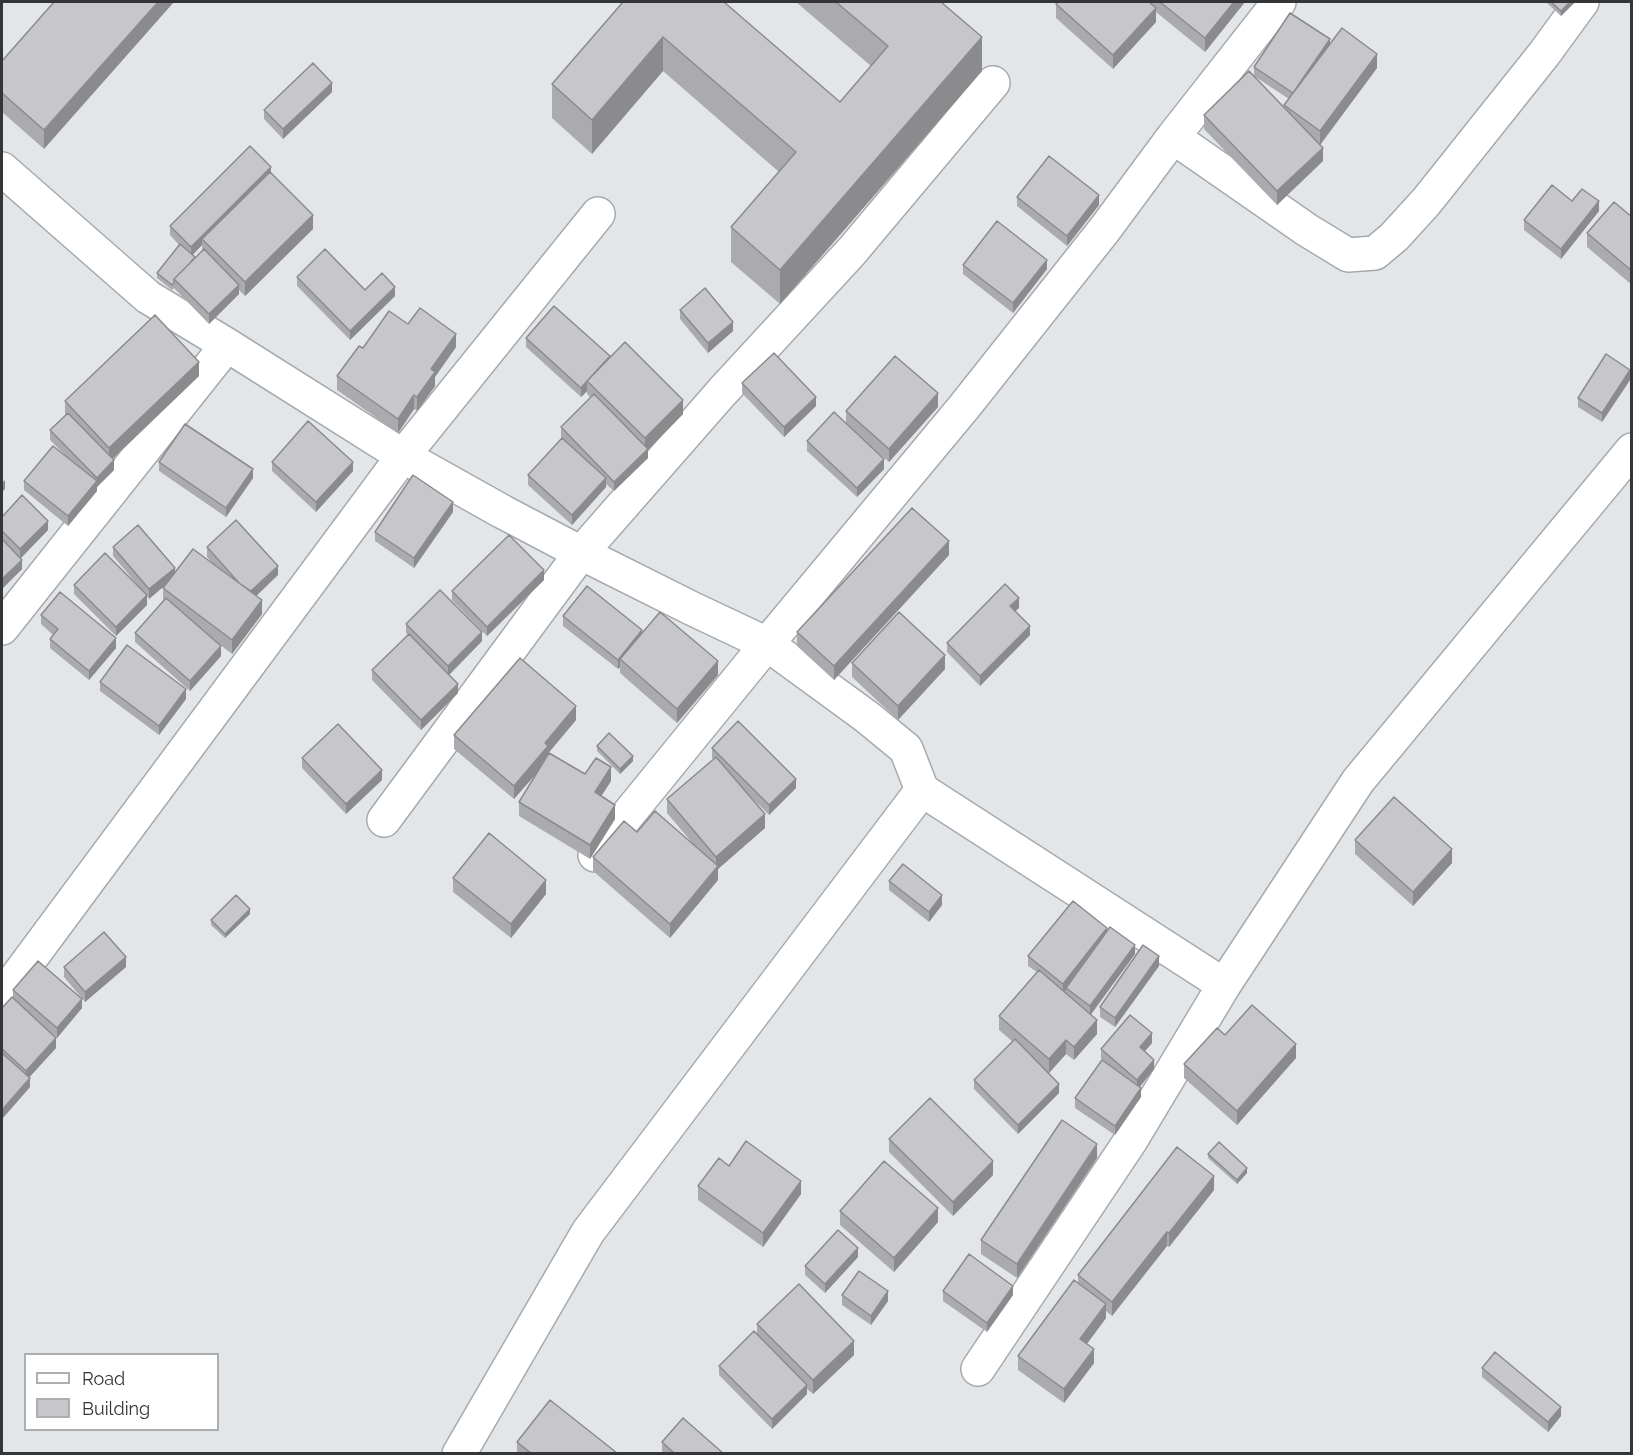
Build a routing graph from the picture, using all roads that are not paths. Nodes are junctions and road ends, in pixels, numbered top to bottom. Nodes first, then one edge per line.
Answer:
1 (1279, 2) edge
2 (1582, 2) edge
3 (993, 83) dead end
4 (1173, 137) junction
5 (2, 169) edge
6 (598, 214) dead end
7 (228, 345) junction
8 (1632, 450) edge
9 (403, 456) junction
10 (581, 553) junction
11 (2, 628) edge
12 (767, 644) junction
13 (922, 790) junction
14 (384, 819) dead end
15 (595, 855) edge
16 (1224, 985) junction
17 (2, 997) edge
18 (978, 1369) dead end
19 (459, 1454) edge

1 - 4 street
2 - 4 street
3 - 10 street
4 - 12 street
5 - 7 street
6 - 9 street
7 - 9 street
7 - 11 street
8 - 16 street
9 - 10 street
9 - 17 street
10 - 12 street
10 - 14 street
12 - 13 street
12 - 15 street
13 - 16 street
13 - 19 street
16 - 18 street

